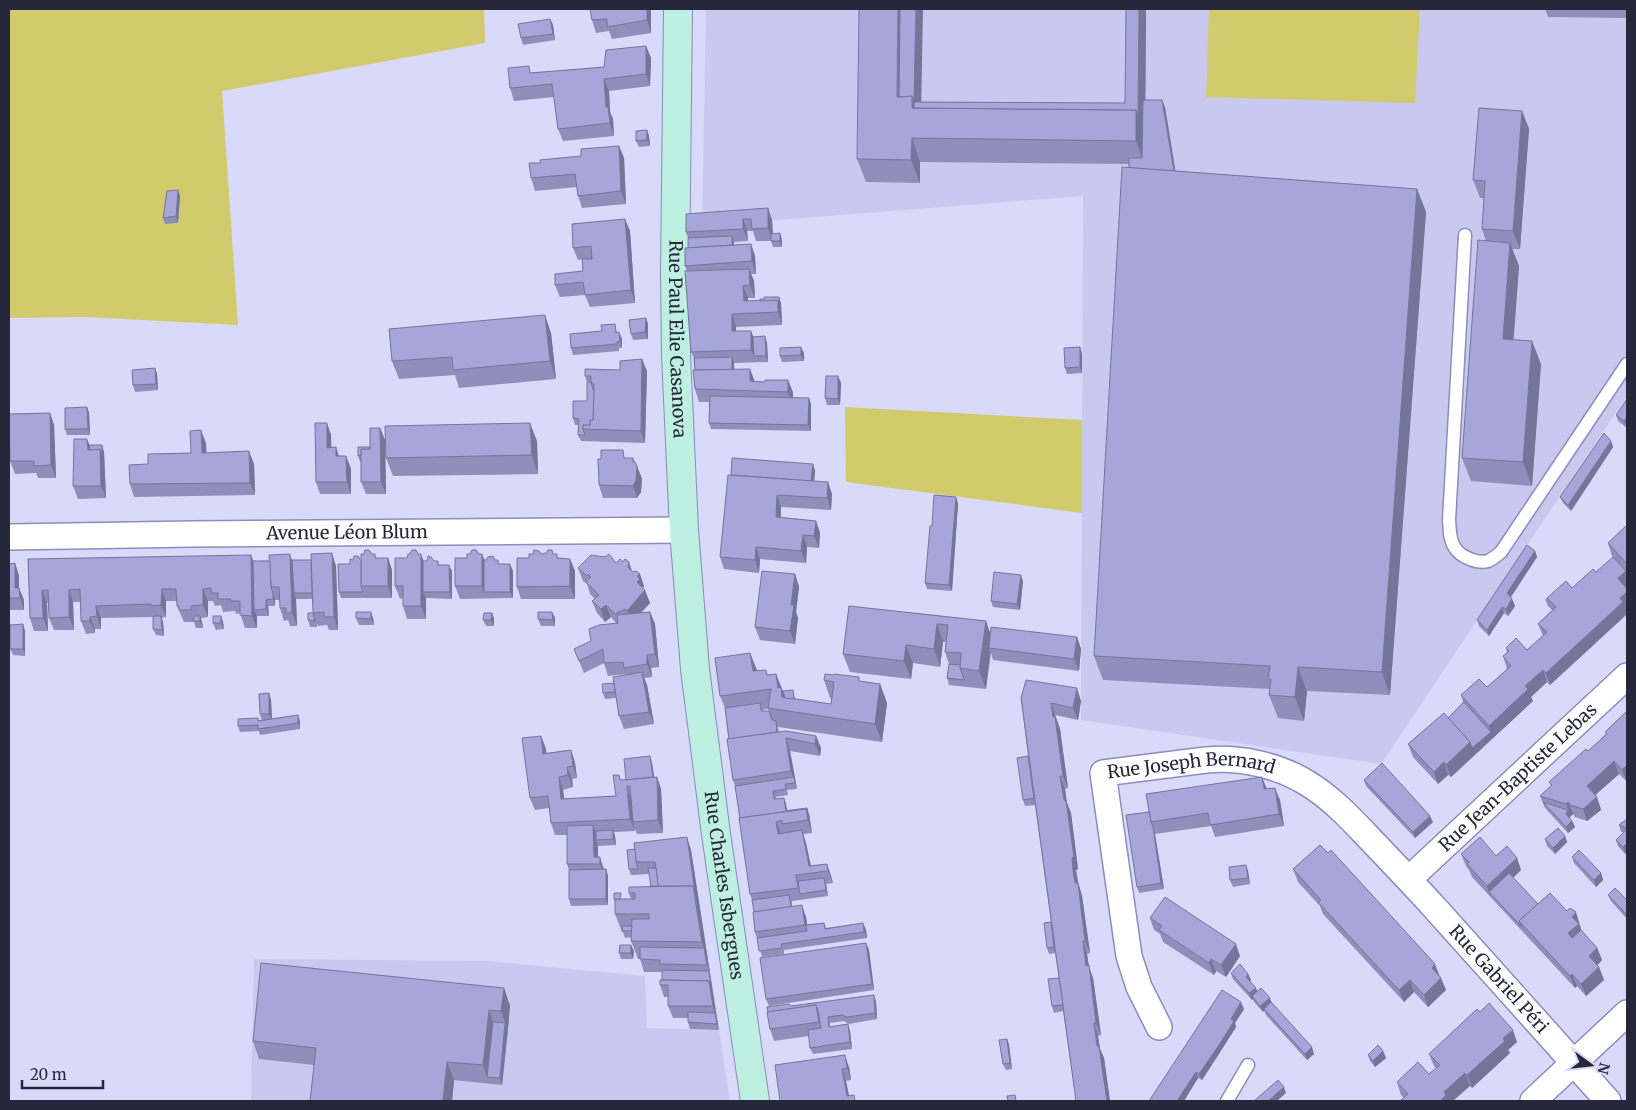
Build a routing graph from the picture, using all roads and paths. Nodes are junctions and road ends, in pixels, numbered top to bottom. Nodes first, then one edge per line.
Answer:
1 (678, 9) edge
2 (1465, 235) dead end
3 (1627, 364) edge
4 (684, 530) junction
5 (9, 537) edge
6 (695, 669) joint
7 (1627, 676) edge
8 (1409, 879) junction
9 (1627, 1013) edge
10 (1159, 1027) dead end
11 (1574, 1063) junction
12 (1248, 1065) dead end
13 (756, 1101) edge
14 (1227, 1101) edge
15 (1533, 1101) edge
16 (1608, 1101) edge

1 - 4 main road, Rue Paul Elie Casanova
2 - 3 lane
4 - 5 street, Avenue Léon Blum
4 - 6 main road, Rue Paul Elie Casanova
6 - 13 main road, Rue Charles Isbergues
7 - 8 street, Rue Jean-Baptiste Lebas
8 - 10 street, Rue Joseph Bernard
8 - 11 street, Rue Gabriel Péri
9 - 11 street
11 - 15 street
11 - 16 street, Rue Gabriel Péri
12 - 14 lane

